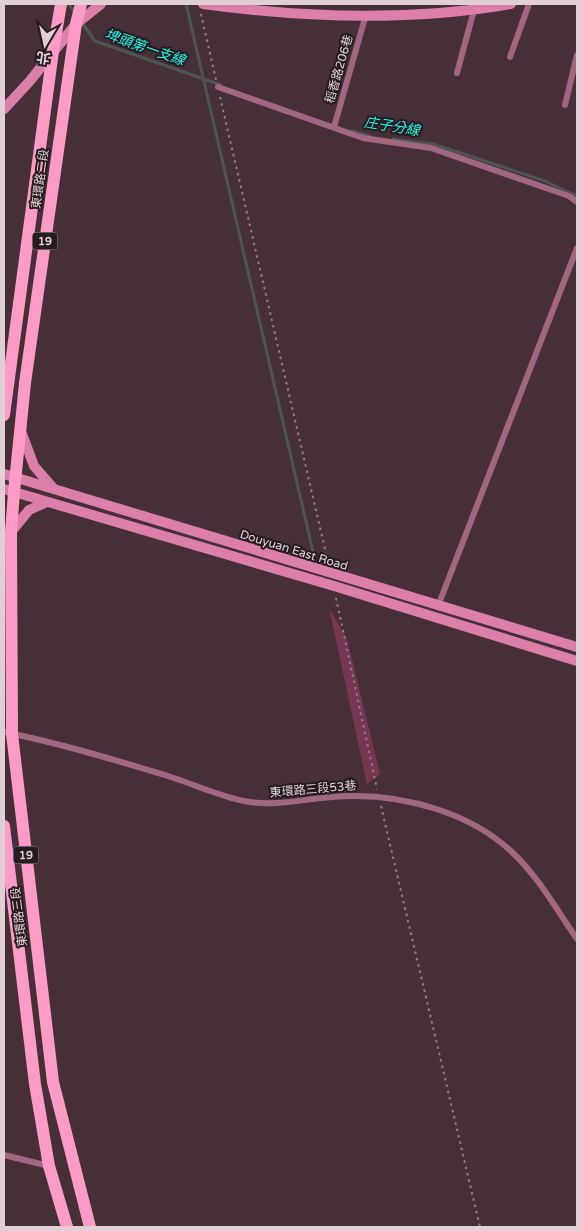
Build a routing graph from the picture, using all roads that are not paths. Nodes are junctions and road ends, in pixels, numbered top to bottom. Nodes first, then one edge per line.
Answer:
1 (61, 4) edge
2 (81, 4) edge
3 (101, 4) edge
4 (510, 4) edge
5 (528, 4) edge
6 (487, 6) edge
7 (202, 8) edge
8 (474, 10) junction
9 (365, 18) junction
10 (76, 24) junction
11 (53, 51) junction
12 (577, 55) edge
13 (510, 56) dead end
14 (457, 73) dead end
15 (218, 87) road end
16 (565, 105) dead end
17 (4, 109) edge
18 (334, 127) junction
19 (577, 202) edge
20 (577, 248) edge
21 (4, 415) edge
22 (20, 430) junction
23 (10, 476) edge
24 (55, 490) junction
25 (9, 491) edge
26 (47, 502) junction
27 (12, 532) junction
28 (438, 606) junction
29 (577, 647) edge
30 (577, 661) edge
31 (8, 733) edge
32 (4, 826) edge
33 (577, 938) edge
34 (4, 1155) edge
35 (49, 1166) junction
36 (67, 1227) edge
37 (90, 1227) edge

1 - 11 main road, 東環路二段 / 19
2 - 10 main road, 東環路二段 / 19
3 - 10 main road
4 - 6 main road
5 - 13 lane
6 - 8 main road
7 - 9 main road
8 - 9 main road
8 - 14 lane
9 - 18 lane, 稻香路206巷
10 - 11 main road
10 - 22 main road, 東環路二段 / 19
11 - 17 main road
11 - 21 main road, 東環路二段 / 19
12 - 16 lane
15 - 18 lane
18 - 19 lane
20 - 28 lane
22 - 23 main road, 東環路二段 / 19
22 - 24 main road
23 - 24 main road, Douyuan East Road
23 - 25 main road, 東環路三段 / 19
24 - 28 main road, Douyuan East Road
25 - 26 main road, Douyuan East Road
25 - 27 main road, 東環路三段 / 19
26 - 27 main road
26 - 30 main road, Douyuan East Road
27 - 31 main road, 東環路三段 / 19
28 - 29 main road, Douyuan East Road
31 - 33 lane, 東環路三段53巷
31 - 37 main road, 東環路三段 / 19
32 - 35 main road, 東環路三段 / 19
34 - 35 lane
35 - 36 main road, 東環路三段 / 19

